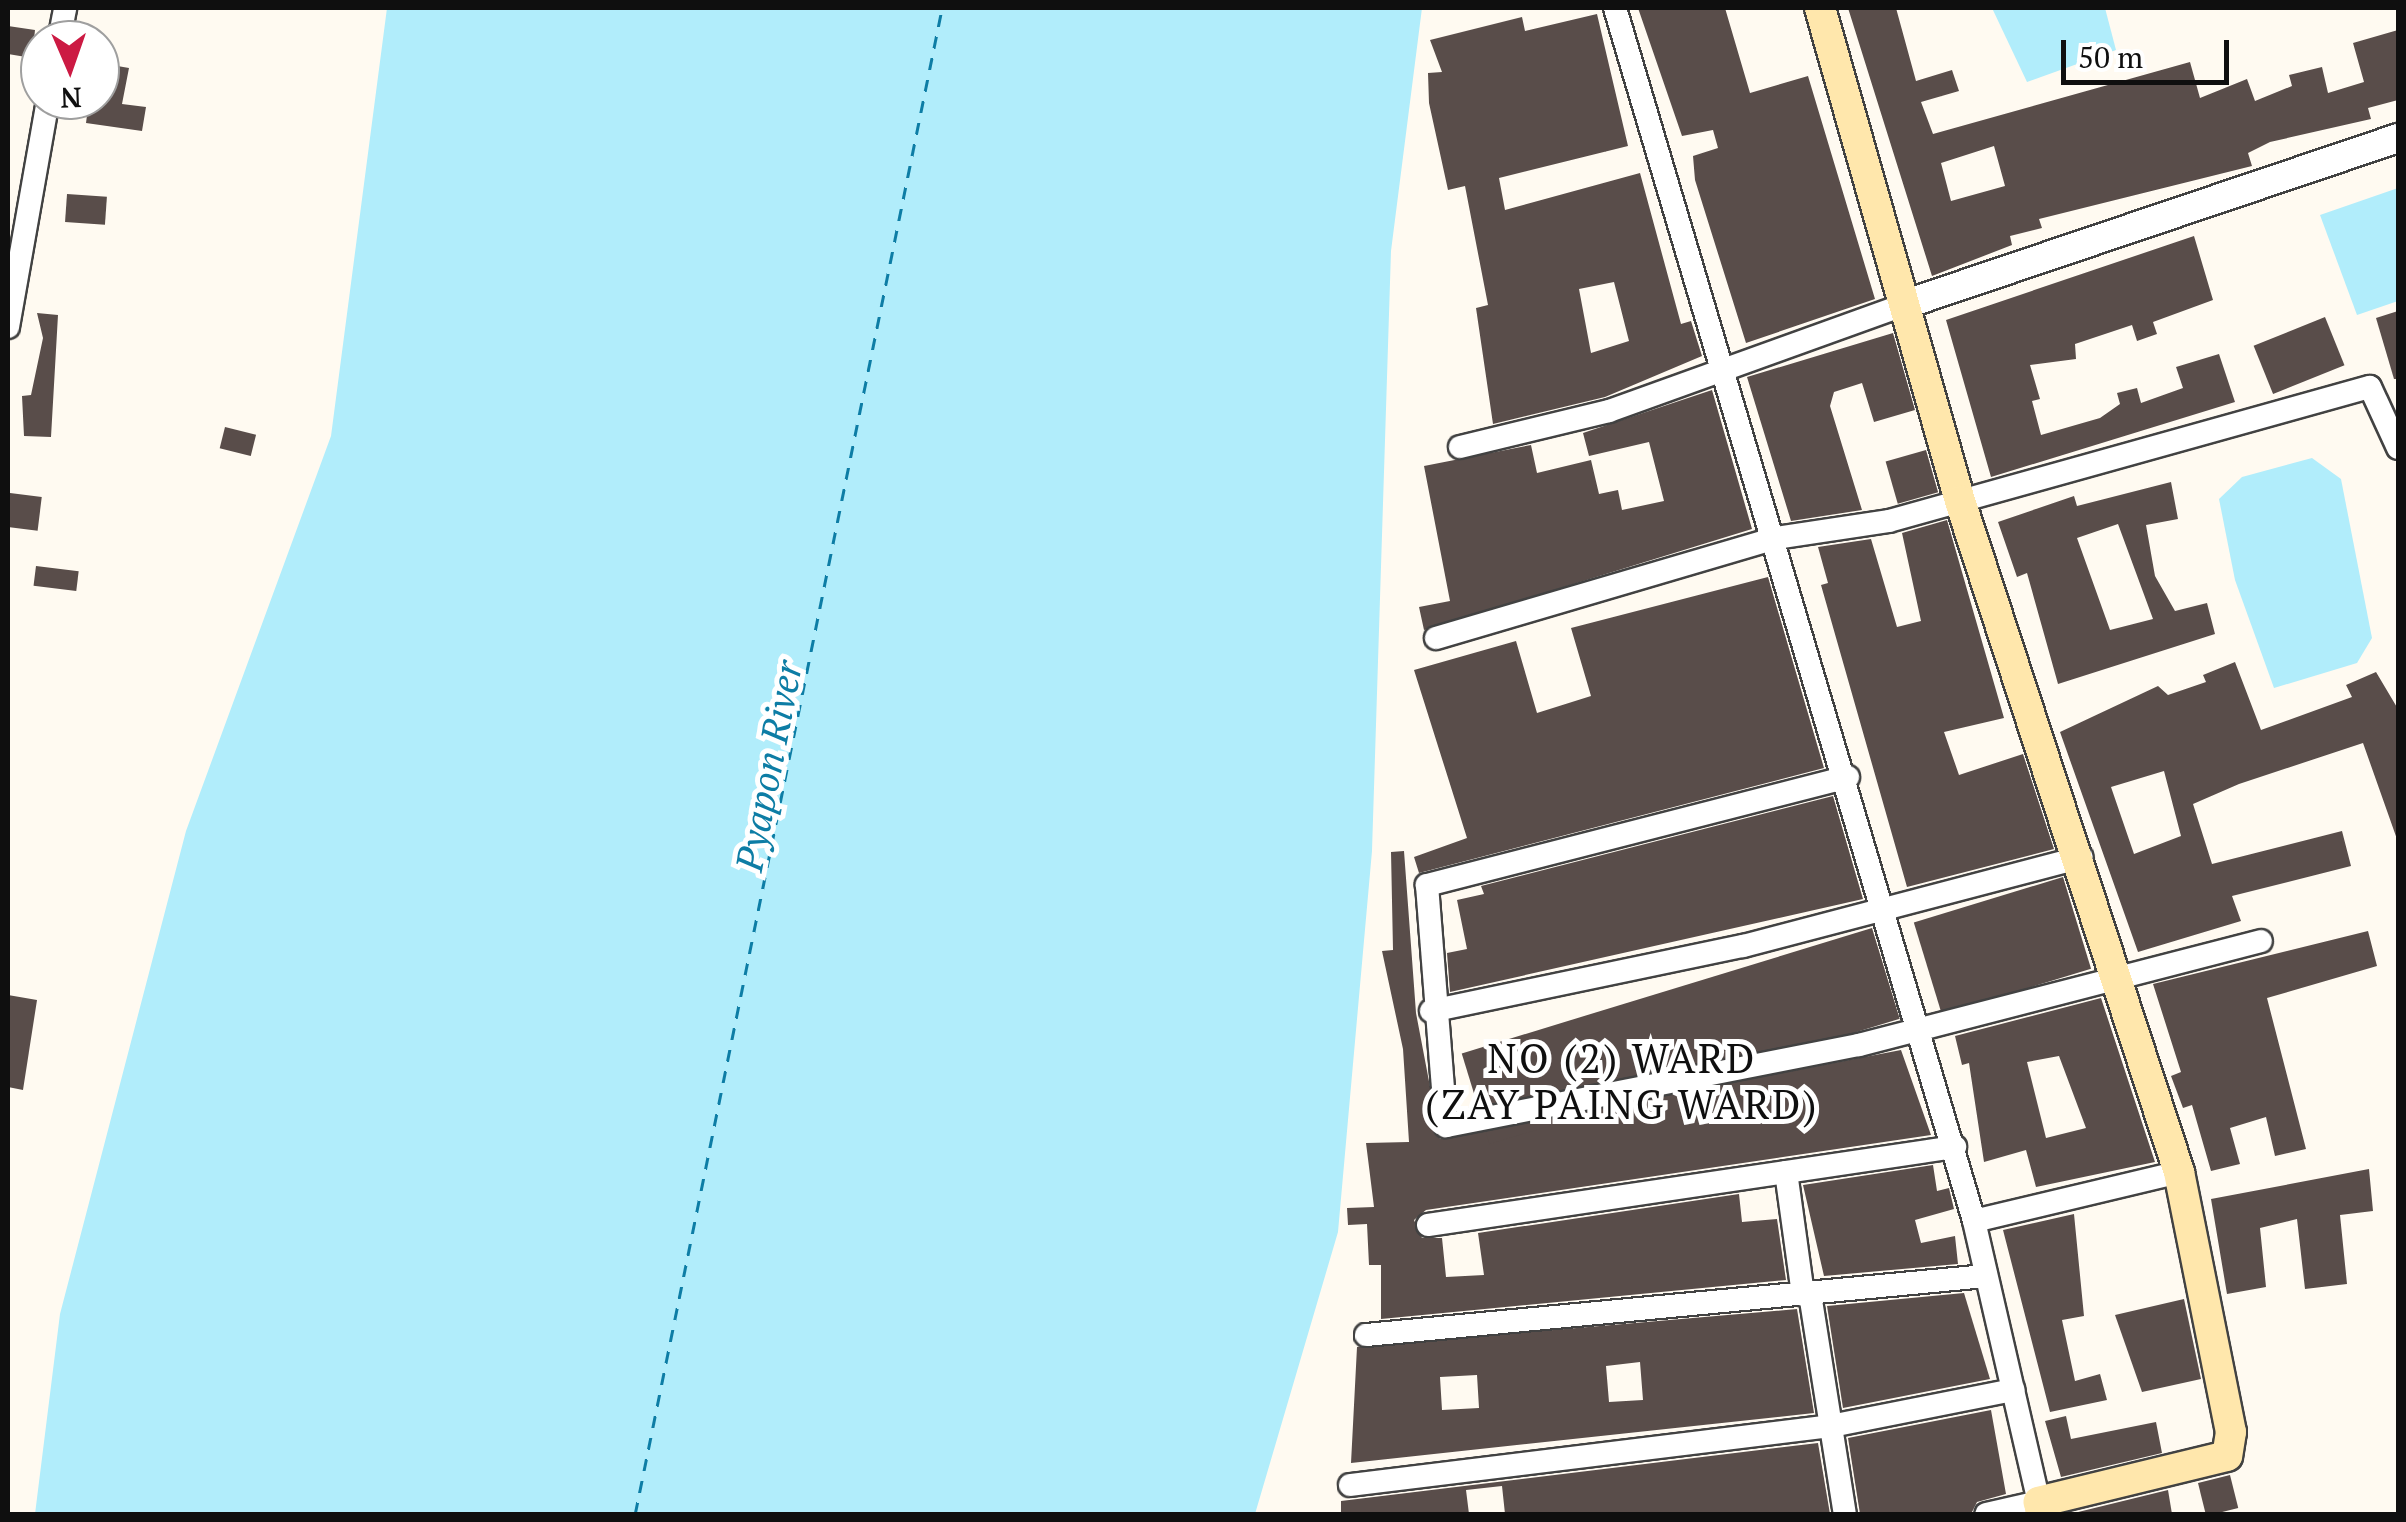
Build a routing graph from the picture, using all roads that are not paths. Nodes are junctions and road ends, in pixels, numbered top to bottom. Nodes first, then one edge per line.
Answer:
1 (1615, 8) edge
2 (1820, 8) edge
3 (44, 120) edge
4 (2398, 138) edge
5 (1906, 304) junction
6 (8, 327) edge
7 (1729, 369) junction
8 (1460, 447) dead end
9 (2398, 448) edge
10 (1960, 501) junction
11 (1776, 538) junction
12 (1436, 638) dead end
13 (1848, 777) junction
14 (2082, 857) junction
15 (1888, 910) junction
16 (2261, 941) dead end
17 (2120, 977) junction
18 (1431, 1011) junction
19 (1922, 1029) junction
20 (1955, 1147) junction
21 (1786, 1172) junction
22 (2179, 1172) junction
23 (1974, 1221) junction
24 (1428, 1224) dead end
25 (1986, 1276) junction
26 (1806, 1294) junction
27 (1366, 1335) dead end
28 (2013, 1390) junction
29 (1831, 1426) junction
30 (1350, 1485) dead end
31 (2040, 1508) edge
32 (1846, 1514) edge
33 (1986, 1514) edge

1 - 7 street
2 - 5 main road
3 - 6 street
4 - 5 street
5 - 7 street
5 - 10 main road
7 - 8 street
7 - 11 street
9 - 10 street
10 - 11 street
10 - 14 main road
11 - 12 street
11 - 13 street
13 - 15 street
13 - 18 street
14 - 15 street
14 - 17 main road
15 - 18 street
15 - 19 street
16 - 17 street
17 - 19 street
17 - 22 main road
18 - 19 street
19 - 20 street
20 - 21 street
20 - 23 street
21 - 24 street
21 - 26 street
22 - 23 street
22 - 31 main road
23 - 25 street
25 - 26 street
25 - 28 street
26 - 27 street
26 - 29 street
28 - 29 street
28 - 31 street
29 - 30 street
29 - 32 street
31 - 33 street

